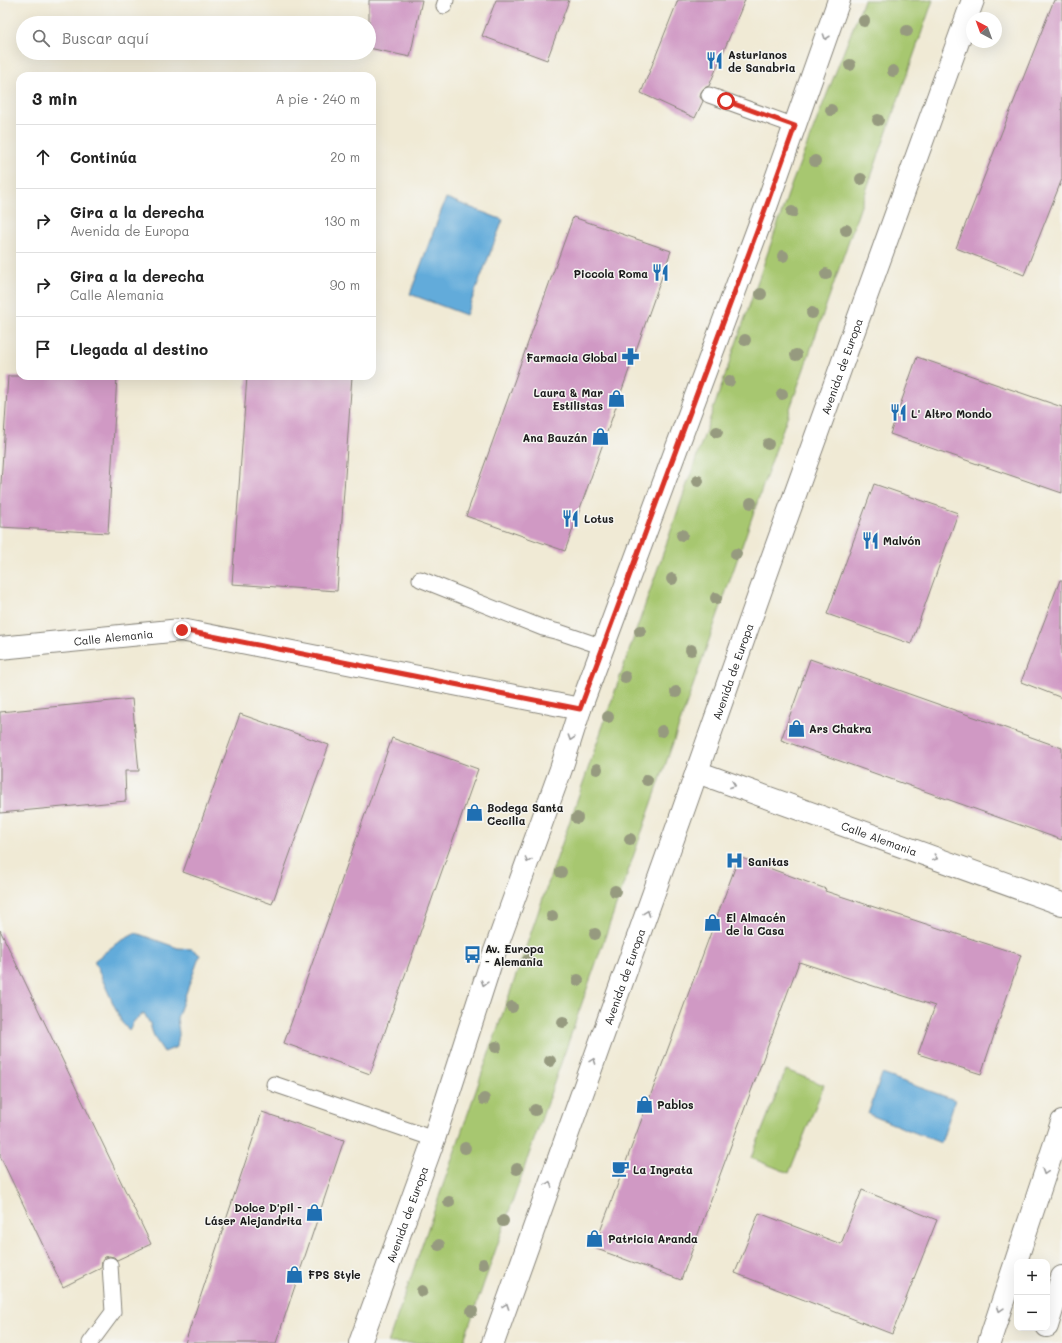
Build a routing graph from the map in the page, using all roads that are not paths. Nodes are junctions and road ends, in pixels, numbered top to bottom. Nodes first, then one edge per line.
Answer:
1 (839, 0) edge
2 (973, 0) edge
3 (709, 95) dead end
4 (795, 126) junction
5 (420, 579) dead end
6 (603, 647) junction
7 (0, 648) edge
8 (580, 709) junction
9 (696, 772) junction
10 (1062, 904) edge
11 (274, 1084) dead end
12 (1062, 1122) edge
13 (434, 1139) junction
14 (110, 1265) dead end
15 (1062, 1277) edge
16 (1050, 1317) edge
17 (1046, 1331) edge
18 (90, 1343) edge
19 (360, 1343) edge
20 (492, 1343) edge
21 (989, 1343) edge
22 (1042, 1343) edge

1 -> 4 main road, Avenida de Europa
2 - 9 main road, Avenida de Europa
3 - 4 lane
4 - 6 main road, Avenida de Europa
5 - 6 lane
6 - 8 main road, Avenida de Europa
7 - 8 main road, Calle Alemania
8 -> 13 main road, Avenida de Europa
9 -> 10 main road, Calle Alemania
20 -> 9 main road, Avenida de Europa
11 - 13 lane
12 -> 21 main road
13 - 19 main road, Avenida de Europa
14 - 18 lane
15 - 16 main road
17 - 22 main road

